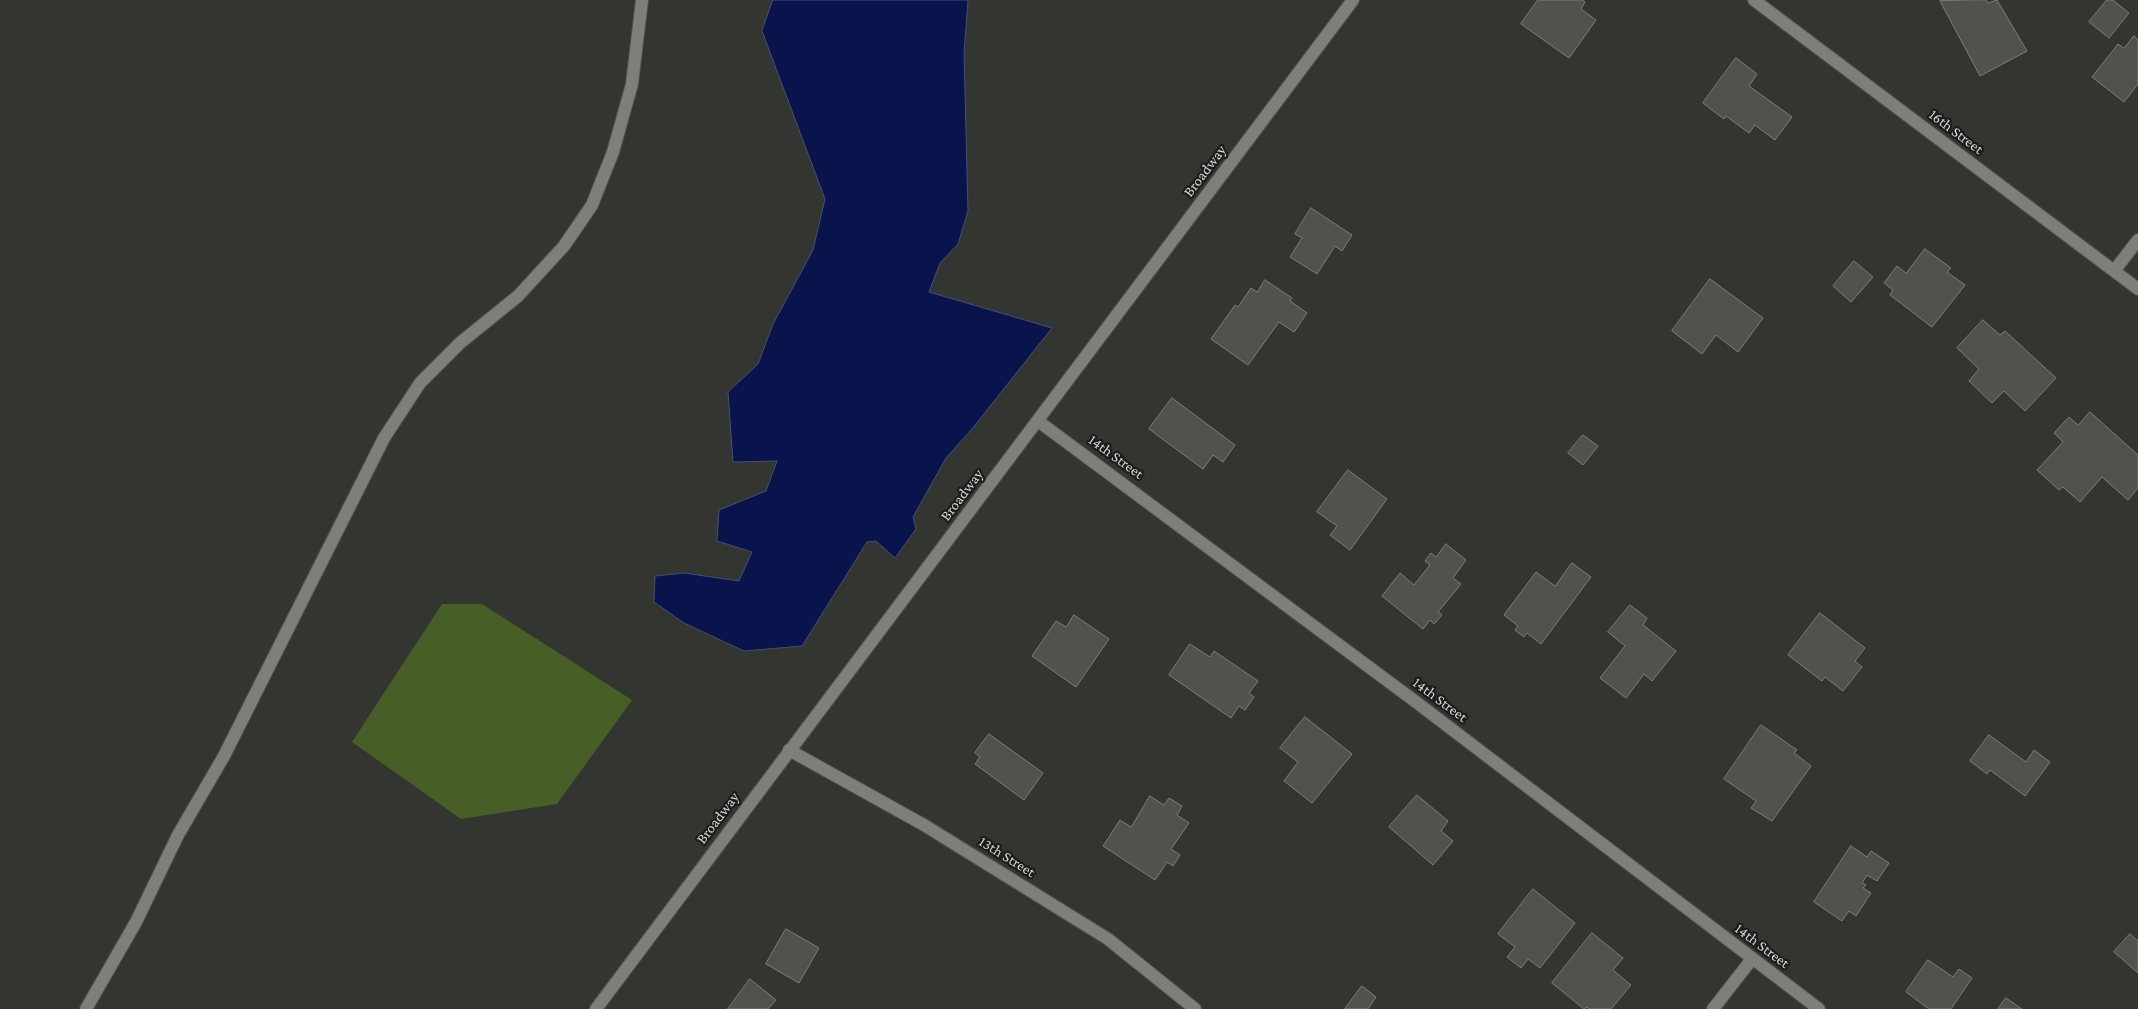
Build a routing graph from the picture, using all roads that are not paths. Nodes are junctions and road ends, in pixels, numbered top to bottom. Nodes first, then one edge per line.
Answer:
1 (642, 0) edge
2 (1352, 0) edge
3 (1754, 0) edge
4 (2138, 240) edge
5 (2114, 271) junction
6 (2138, 289) edge
7 (1038, 421) junction
8 (789, 750) junction
9 (1752, 959) junction
10 (86, 1009) edge
11 (596, 1009) edge
12 (1196, 1009) edge
13 (1713, 1009) edge
14 (1819, 1009) edge

1 - 10 street
2 - 7 street, Broadway
3 - 5 street, 16th Street
4 - 5 street
5 - 6 street, 16th Street
7 - 8 street, Broadway
7 - 9 street, 14th Street
8 - 11 street, Broadway
8 - 12 street, 13th Street
9 - 13 street
9 - 14 street, 14th Street

